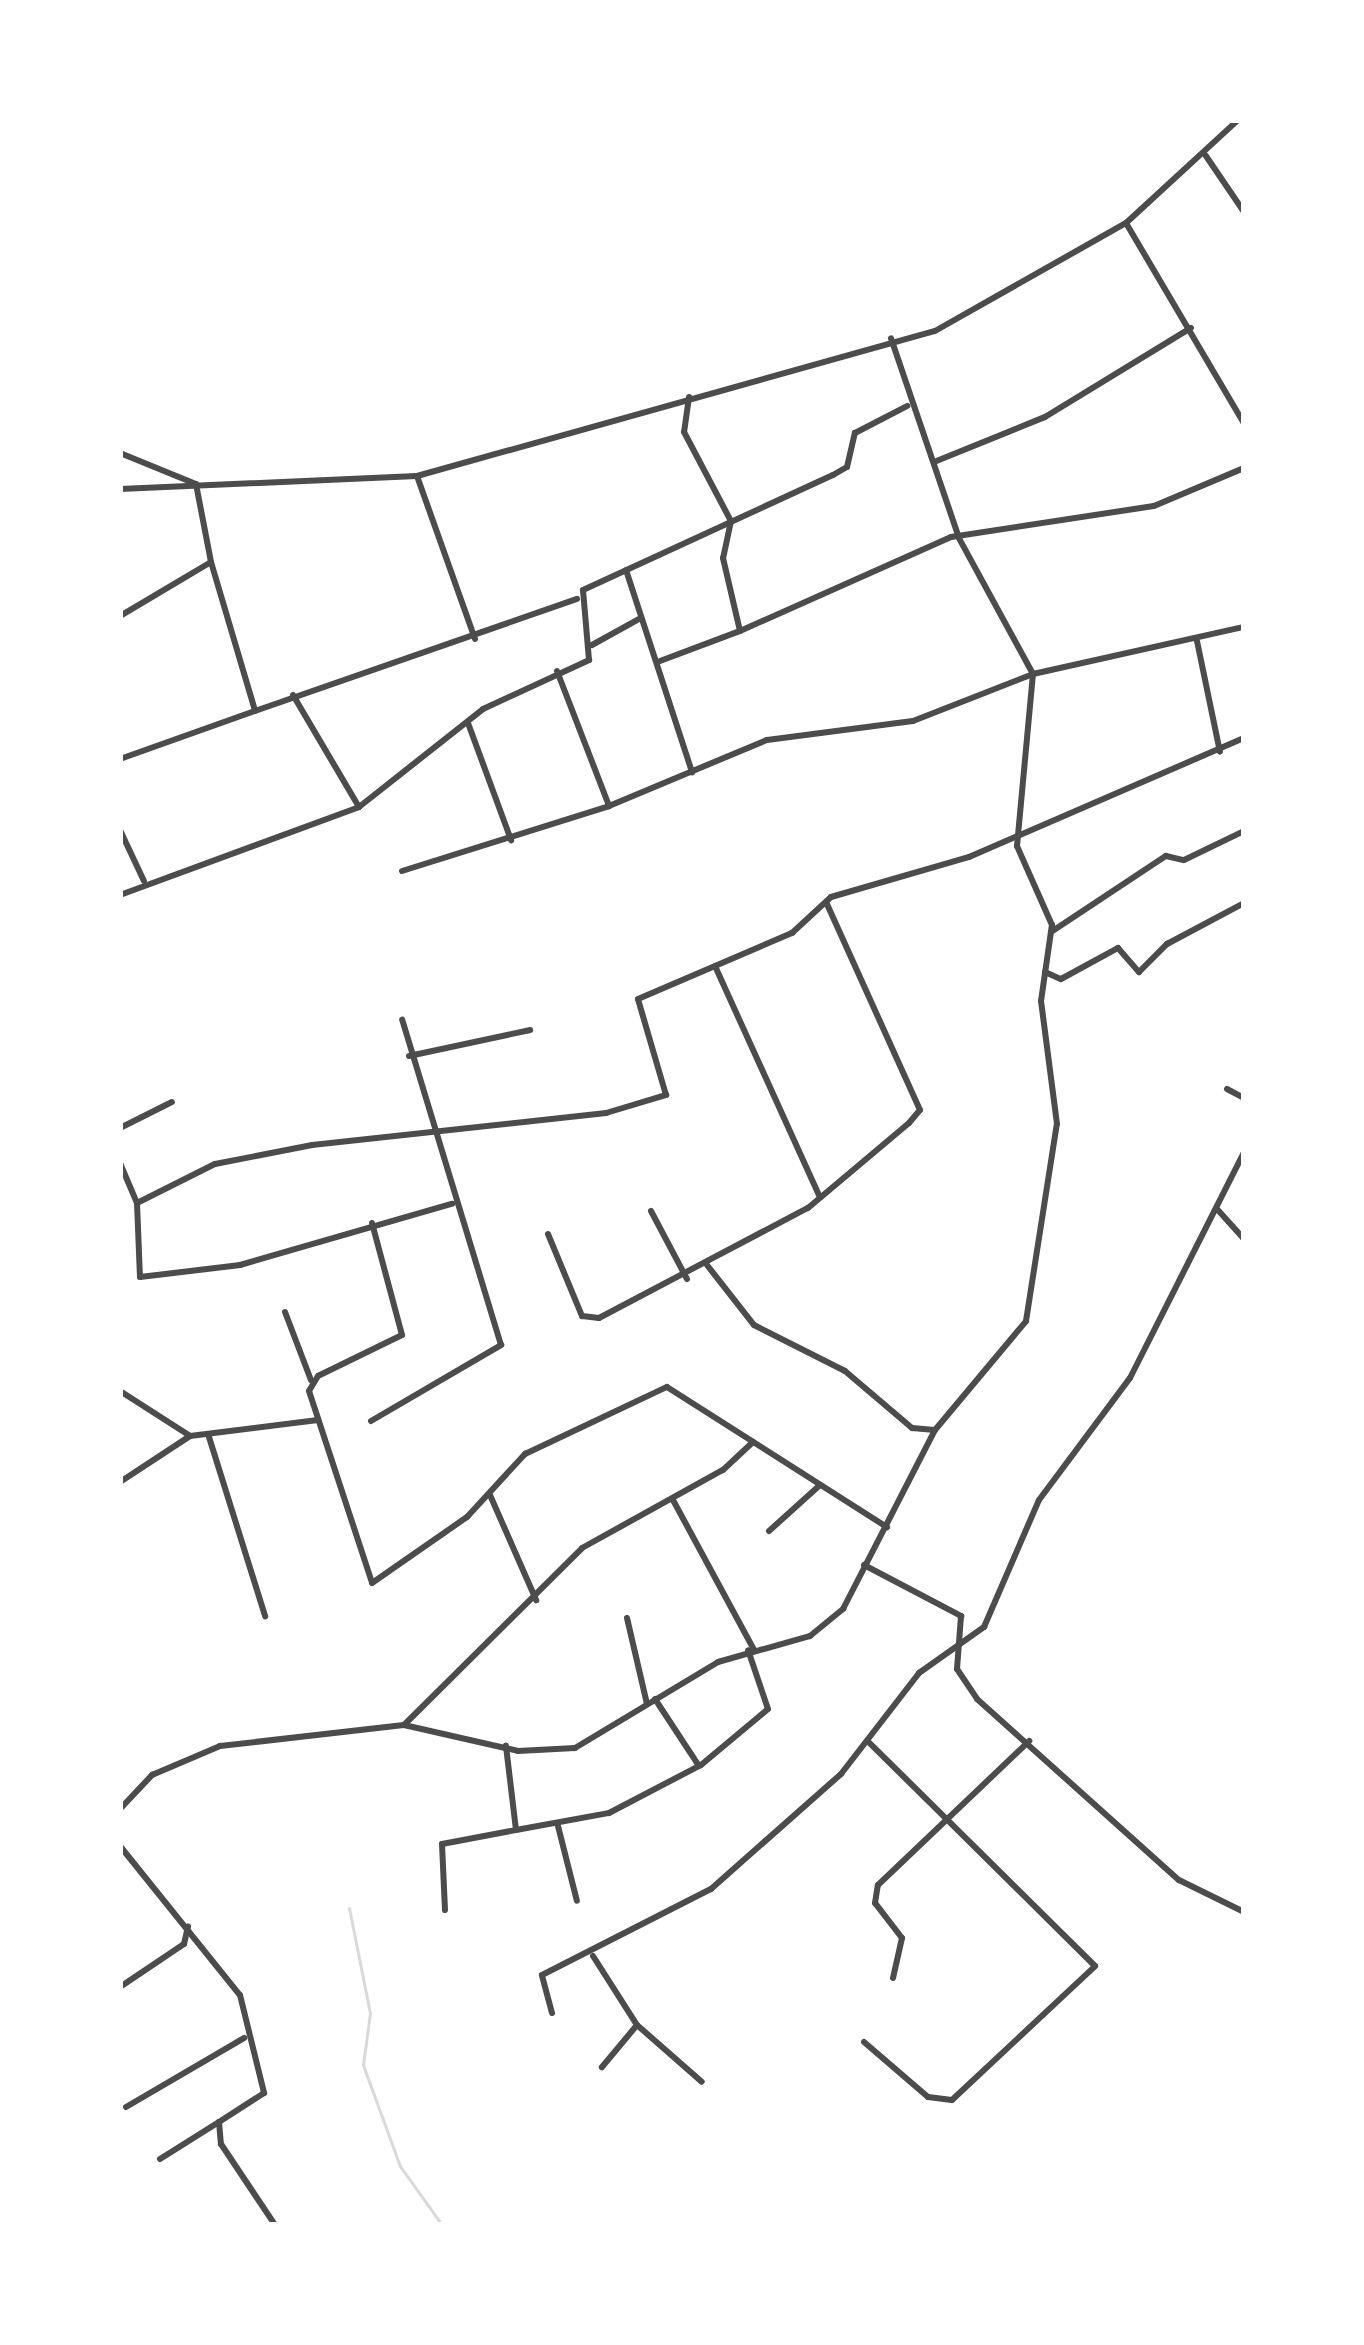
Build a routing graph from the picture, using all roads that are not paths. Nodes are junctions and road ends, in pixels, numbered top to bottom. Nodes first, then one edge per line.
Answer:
1 (1238, 120) edge
2 (1206, 155) junction
3 (1244, 212) edge
4 (1126, 223) junction
5 (1191, 328) junction
6 (892, 338) junction
7 (689, 398) junction
8 (907, 406) junction
9 (1244, 423) edge
10 (120, 453) edge
11 (933, 462) junction
12 (1244, 468) edge
13 (417, 476) junction
14 (196, 484) junction
15 (120, 489) edge
16 (731, 520) junction
17 (959, 535) junction
18 (211, 562) junction
19 (626, 570) junction
20 (577, 599) junction
21 (120, 616) edge
22 (641, 618) junction
23 (1244, 627) edge
24 (740, 632) junction
25 (475, 639) junction
26 (1197, 641) junction
27 (592, 645) junction
28 (660, 662) junction
29 (557, 671) junction
30 (1033, 674) junction
31 (293, 694) junction
32 (255, 711) junction
33 (468, 723) junction
34 (1244, 737) edge
35 (1220, 752) junction
36 (120, 759) edge
37 (692, 772) junction
38 (609, 806) junction
39 (359, 807) junction
40 (120, 830) edge
41 (1244, 831) edge
42 (1018, 836) junction
43 (511, 840) junction
44 (402, 871) dead end
45 (144, 881) junction
46 (120, 895) edge
47 (826, 902) junction
48 (1244, 903) edge
49 (1050, 933) junction
50 (715, 966) junction
51 (1045, 973) junction
52 (402, 1020) dead end
53 (530, 1030) dead end
54 (409, 1056) junction
55 (1226, 1089) dead end
56 (1244, 1098) edge
57 (172, 1102) dead end
58 (433, 1124) junction
59 (120, 1128) edge
60 (1244, 1152) edge
61 (120, 1163) edge
62 (820, 1197) junction
63 (137, 1203) junction
64 (452, 1204) junction
65 (1216, 1209) junction
66 (651, 1211) dead end
67 (372, 1222) junction
68 (548, 1234) dead end
69 (1244, 1239) edge
70 (706, 1264) junction
71 (687, 1279) junction
72 (285, 1312) dead end
73 (311, 1380) junction
74 (120, 1391) edge
75 (318, 1420) junction
76 (371, 1421) dead end
77 (934, 1430) junction
78 (190, 1436) junction
79 (209, 1437) junction
80 (753, 1442) junction
81 (120, 1482) edge
82 (820, 1485) junction
83 (490, 1495) junction
84 (673, 1500) junction
85 (887, 1527) junction
86 (769, 1531) dead end
87 (864, 1565) junction
88 (536, 1600) junction
89 (265, 1616) dead end
90 (627, 1618) dead end
91 (972, 1625) junction
92 (963, 1639) junction
93 (751, 1650) junction
94 (651, 1701) junction
95 (404, 1725) junction
96 (1029, 1741) junction
97 (870, 1743) junction
98 (506, 1746) junction
99 (699, 1766) junction
100 (120, 1809) edge
101 (943, 1822) junction
102 (558, 1826) junction
103 (516, 1830) junction
104 (120, 1846) edge
105 (577, 1901) dead end
106 (446, 1910) dead end
107 (1244, 1912) edge
108 (187, 1919) junction
109 (593, 1956) junction
110 (893, 1978) dead end
111 (120, 1987) edge
112 (552, 2013) dead end
113 (637, 2025) junction
114 (244, 2038) junction
115 (864, 2042) dead end
116 (602, 2067) dead end
117 (702, 2082) dead end
118 (126, 2107) dead end
119 (218, 2122) junction
120 (160, 2159) dead end
121 (275, 2225) edge

1 - 2 street
2 - 3 street
2 - 4 street
4 - 5 street
4 - 6 street
5 - 9 street
5 - 11 street
6 - 7 street
6 - 8 street
7 - 13 street
7 - 16 street
8 - 11 street
8 - 16 street
10 - 14 street
11 - 17 street
12 - 17 street
13 - 14 street
13 - 25 street
14 - 15 street
14 - 18 street
16 - 19 street
16 - 24 street
17 - 24 street
17 - 30 street
18 - 21 street
18 - 32 street
19 - 20 street
19 - 22 street
20 - 25 street
20 - 27 street
22 - 27 street
22 - 28 street
23 - 26 street
24 - 28 street
25 - 31 street
26 - 30 street
26 - 35 street
27 - 29 street
28 - 37 street
29 - 33 street
29 - 38 street
30 - 37 street
30 - 42 street
31 - 32 street
31 - 39 street
32 - 36 street
33 - 39 street
33 - 43 street
34 - 35 street
35 - 42 street
37 - 38 street
38 - 43 street
39 - 45 street
40 - 45 street
41 - 49 street
42 - 47 street
42 - 49 street
43 - 44 street
45 - 46 street
47 - 50 street
47 - 62 street
48 - 51 street
49 - 51 street
50 - 58 street
50 - 62 street
51 - 77 street
52 - 54 street
53 - 54 street
54 - 58 street
55 - 56 street
57 - 59 street
58 - 63 street
58 - 64 street
60 - 65 street
61 - 63 street
62 - 70 street
63 - 67 street
64 - 67 street
64 - 76 street
65 - 69 street
65 - 91 street
66 - 71 street
67 - 73 street
68 - 71 street
70 - 71 street
70 - 77 street
72 - 73 street
73 - 75 street
74 - 78 street
75 - 79 street
75 - 83 street
77 - 85 street
78 - 79 street
78 - 81 street
79 - 89 street
80 - 82 street
80 - 83 street
80 - 84 street
82 - 85 street
82 - 86 street
83 - 88 street
84 - 88 street
84 - 93 street
85 - 87 street
87 - 91 street
87 - 93 street
88 - 95 street
90 - 94 street
91 - 92 street
92 - 96 street
92 - 97 street
93 - 94 street
93 - 99 street
94 - 98 street
94 - 99 street
95 - 98 street
95 - 100 street
96 - 101 street
96 - 107 street
97 - 101 street
97 - 109 street
98 - 103 street
99 - 102 street
101 - 110 street
101 - 115 street
102 - 103 street
102 - 105 street
103 - 106 street
104 - 108 street
108 - 111 street
108 - 114 street
109 - 112 street
109 - 113 street
113 - 116 street
113 - 117 street
114 - 118 street
114 - 119 street
119 - 120 street
119 - 121 street

